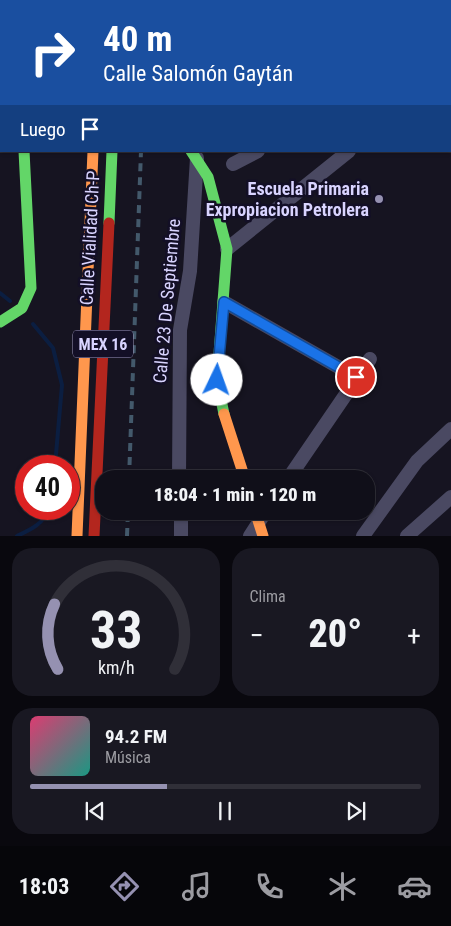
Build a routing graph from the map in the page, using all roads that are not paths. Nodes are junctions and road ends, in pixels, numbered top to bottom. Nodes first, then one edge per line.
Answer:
1 (24, 152) edge
2 (93, 152) edge
3 (112, 152) edge
4 (256, 152) edge
5 (348, 152) edge
6 (195, 153) edge
7 (233, 164) dead end
8 (227, 249) junction
9 (224, 302) junction
10 (0, 322) edge
11 (370, 359) dead end
12 (356, 377) junction
13 (451, 429) edge
14 (179, 470) edge
15 (242, 470) edge
16 (294, 470) edge
17 (451, 497) edge
18 (181, 520) edge
19 (258, 520) edge
20 (261, 520) edge
21 (77, 536) edge
22 (94, 536) edge
23 (181, 536) edge
24 (250, 536) edge
25 (263, 536) edge
26 (363, 536) edge
27 (407, 536) edge

1 - 10 main road
2 - 21 main road, Calle Vialidad Ch-P / MEX 16
3 - 22 main road, Calle Vialidad Ch-P / MEX 16
4 - 7 street
5 - 8 street
6 - 8 main road
6 - 14 street, Calle 23 De Septiembre
8 - 9 main road
9 - 12 street
9 - 15 main road
11 - 12 street
12 - 16 street
13 - 26 street
17 - 27 street
18 - 23 street
19 - 24 street
20 - 25 main road

